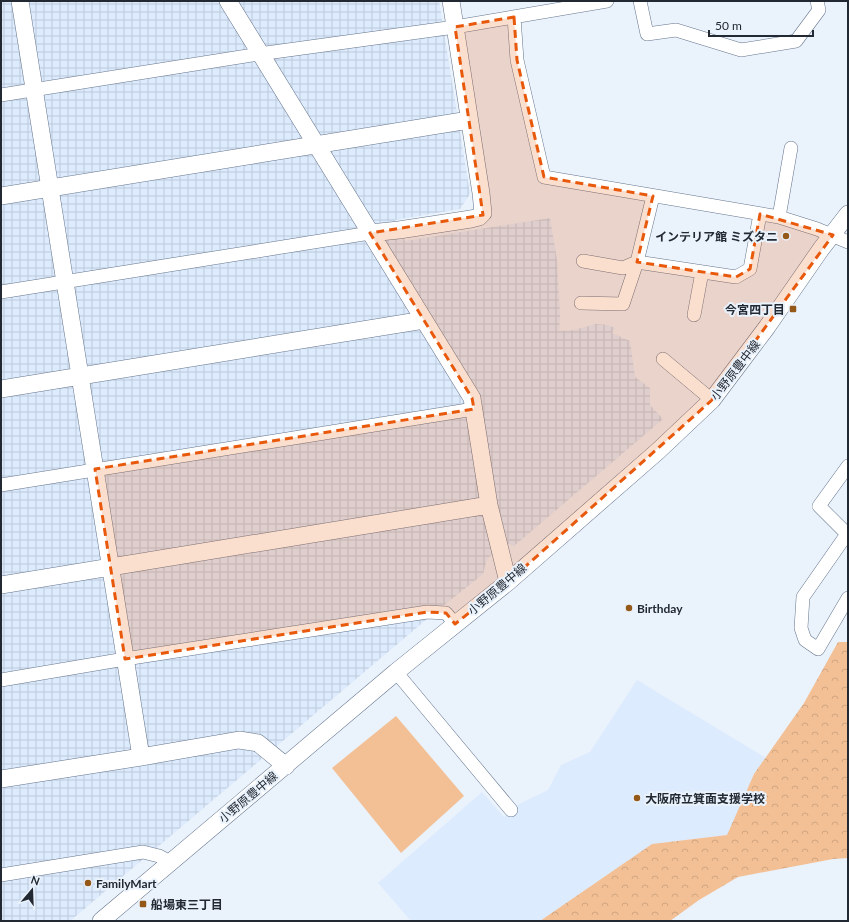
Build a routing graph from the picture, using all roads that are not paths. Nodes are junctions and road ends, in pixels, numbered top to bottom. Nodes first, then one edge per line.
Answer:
1 (20, 1) edge
2 (228, 1) edge
3 (451, 1) edge
4 (607, 1) edge
5 (640, 1) edge
6 (817, 1) edge
7 (548, 6) edge
8 (514, 16) junction
9 (455, 26) junction
10 (259, 54) junction
11 (34, 90) junction
12 (1, 95) edge
13 (469, 120) junction
14 (315, 144) junction
15 (791, 148) dead end
16 (50, 188) junction
17 (1, 196) edge
18 (653, 196) junction
19 (760, 214) junction
20 (848, 214) edge
21 (779, 217) junction
22 (370, 233) junction
23 (832, 235) junction
24 (848, 242) edge
25 (583, 261) dead end
26 (637, 262) junction
27 (702, 272) junction
28 (65, 282) junction
29 (1, 292) edge
30 (580, 303) dead end
31 (694, 315) dead end
32 (424, 320) junction
33 (663, 359) dead end
34 (80, 376) junction
35 (1, 389) edge
36 (712, 400) junction
37 (474, 409) junction
38 (848, 466) edge
39 (95, 469) junction
40 (1, 485) edge
41 (489, 505) junction
42 (847, 534) edge
43 (111, 567) junction
44 (508, 582) junction
45 (1, 585) edge
46 (848, 598) edge
47 (455, 624) junction
48 (125, 659) junction
49 (396, 672) junction
50 (1, 680) edge
51 (141, 757) junction
52 (286, 766) junction
53 (1, 779) edge
54 (512, 810) dead end
55 (170, 862) junction
56 (1, 875) edge
57 (101, 921) edge

1 - 11 street
2 - 10 street
3 - 9 street
4 - 7 street
5 - 6 street
7 - 8 street
8 - 9 street
8 - 18 street
9 - 10 street
9 - 13 street
10 - 11 street
10 - 14 street
11 - 12 street
11 - 16 street
13 - 14 street
13 - 22 street
14 - 16 street
14 - 22 street
15 - 21 street
16 - 17 street
16 - 28 street
18 - 19 street
18 - 26 street
19 - 21 street
19 - 27 street
20 - 23 street, 小野原豊中線
21 - 23 street
22 - 28 street
22 - 32 street
23 - 24 street
23 - 36 street, 小野原豊中線
25 - 26 street
26 - 27 street
26 - 30 street
27 - 31 street
28 - 29 street
28 - 34 street
32 - 34 street
32 - 37 street
33 - 36 street
34 - 35 street
34 - 39 street
36 - 44 street, 小野原豊中線
37 - 39 street
37 - 41 street
38 - 42 street
39 - 40 street
39 - 43 street
41 - 43 street
41 - 44 street
42 - 46 street
43 - 45 street
43 - 48 street
44 - 47 street, 小野原豊中線
47 - 48 street
47 - 49 street, 小野原豊中線
48 - 50 street
48 - 51 street
49 - 52 street, 小野原豊中線
49 - 54 street
51 - 52 street
51 - 53 street
52 - 55 street, 小野原豊中線
55 - 56 street
55 - 57 street, 小野原豊中線

